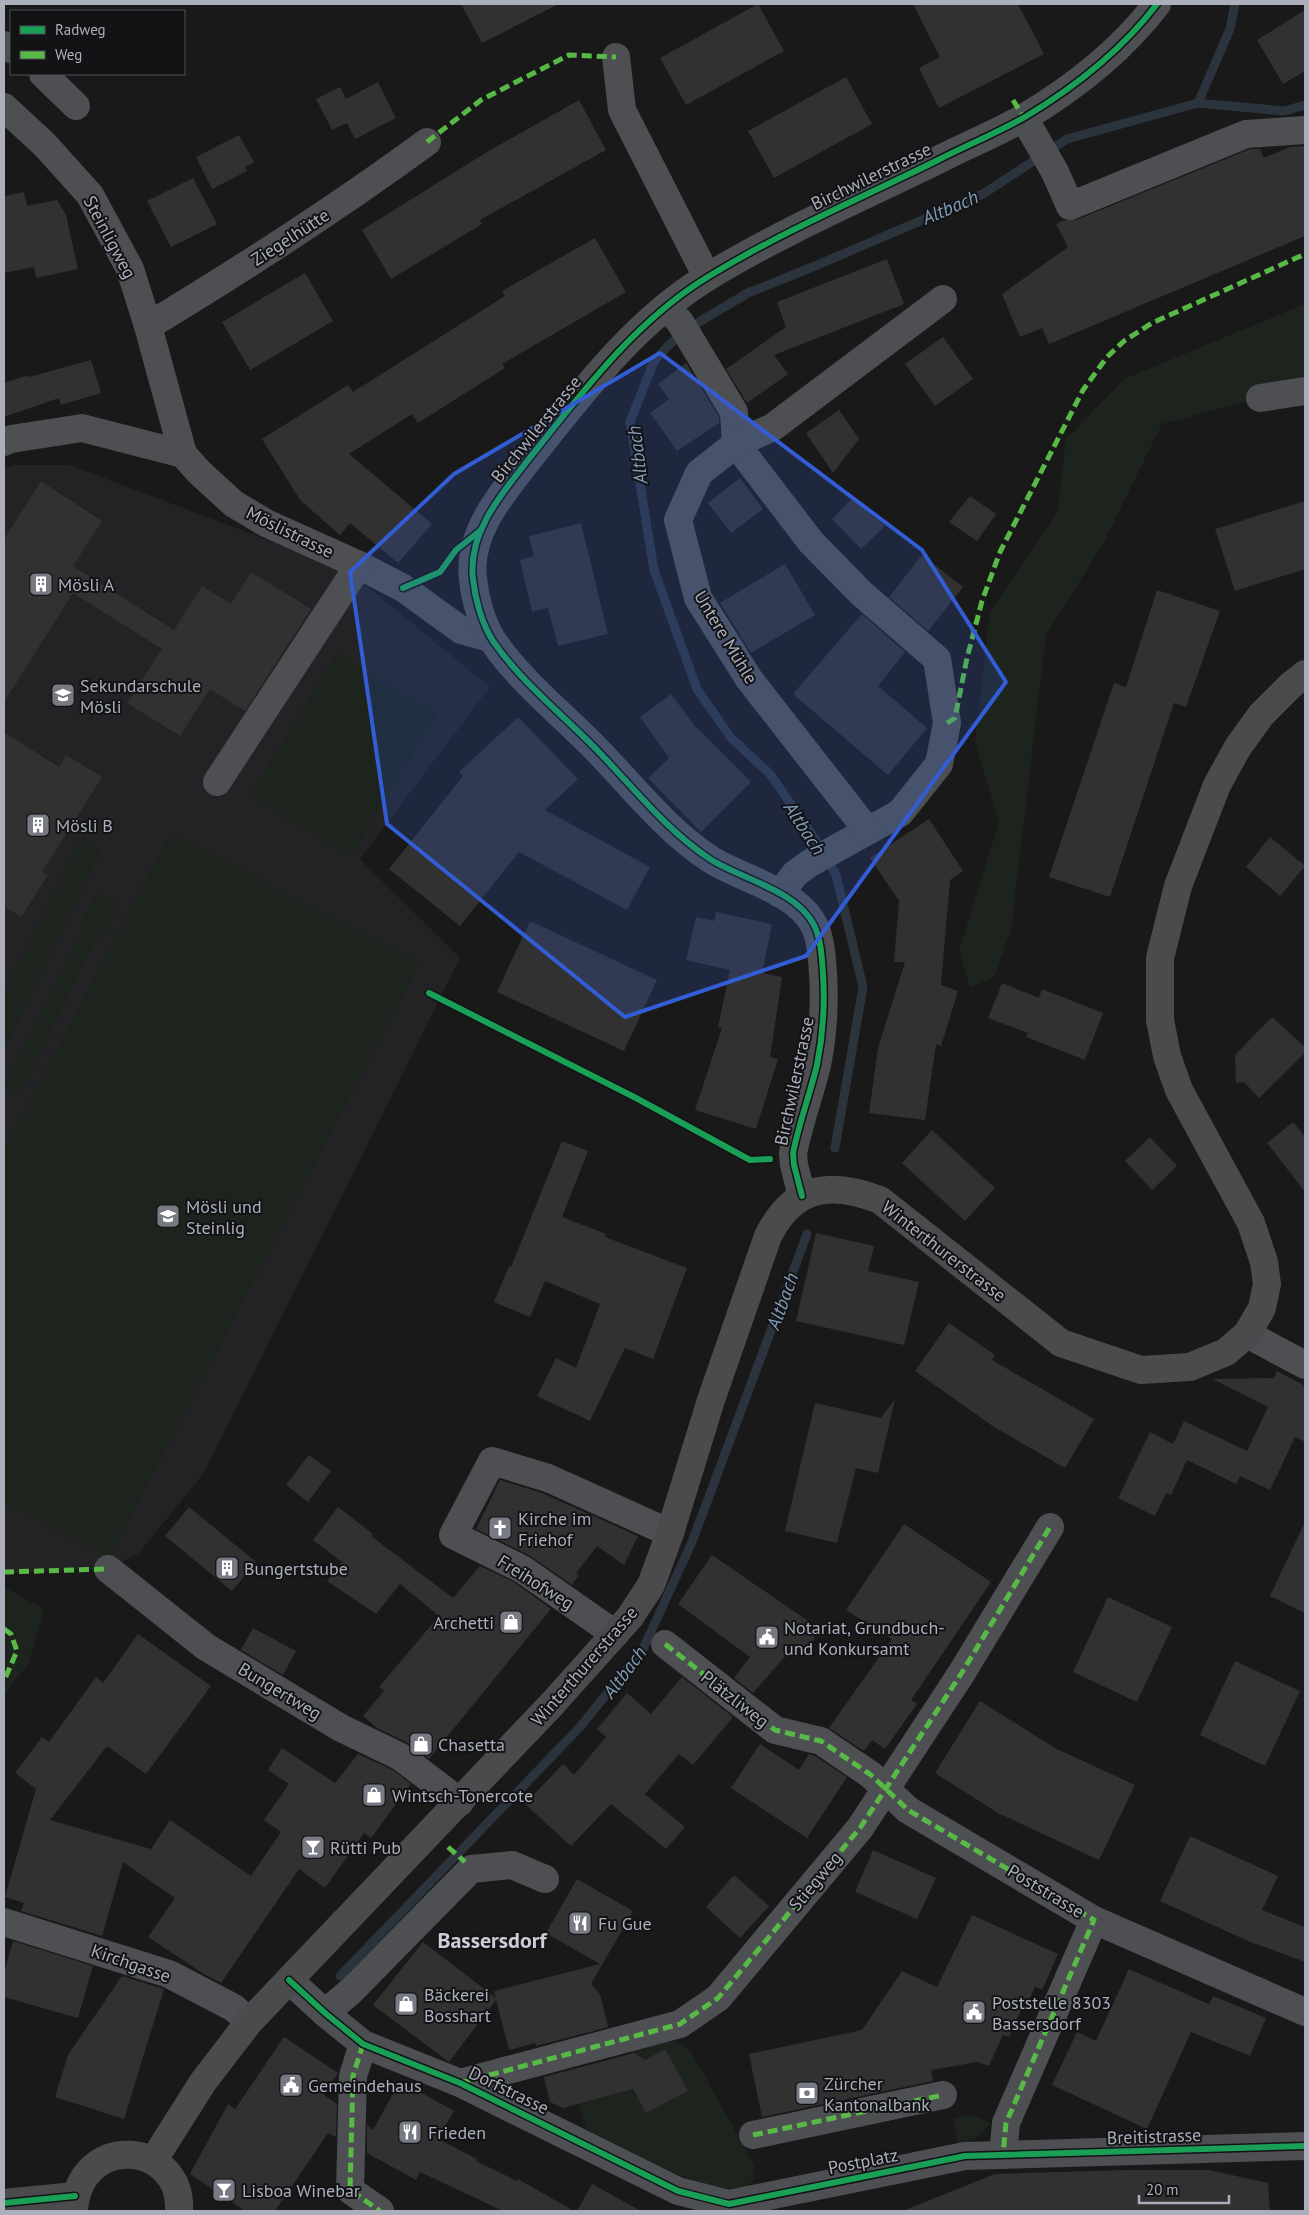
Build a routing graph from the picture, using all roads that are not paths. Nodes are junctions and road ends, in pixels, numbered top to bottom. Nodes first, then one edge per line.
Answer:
1 (1157, 4) edge
2 (616, 57) dead end
3 (44, 75) edge
4 (76, 106) dead end
5 (4, 107) edge
6 (1029, 127) junction
7 (1305, 130) edge
8 (426, 142) dead end
9 (707, 277) junction
10 (943, 299) dead end
11 (679, 323) junction
12 (148, 326) junction
13 (1305, 392) edge
14 (1260, 398) dead end
15 (4, 442) edge
16 (736, 444) junction
17 (183, 454) junction
18 (359, 565) junction
19 (490, 638) junction
20 (1305, 674) edge
21 (217, 782) dead end
22 (867, 830) junction
23 (780, 894) junction
24 (802, 1196) junction
25 (1247, 1334) junction
26 (1305, 1365) edge
27 (1050, 1527) dead end
28 (670, 1533) junction
29 (108, 1569) dead end
30 (615, 1634) junction
31 (665, 1644) dead end
32 (886, 1790) junction
33 (460, 1802) junction
34 (545, 1879) dead end
35 (1094, 1920) junction
36 (4, 1922) edge
37 (289, 1980) junction
38 (1305, 2012) edge
39 (325, 2013) junction
40 (249, 2022) junction
41 (363, 2044) junction
42 (460, 2083) junction
43 (943, 2095) dead end
44 (753, 2135) dead end
45 (1305, 2146) edge
46 (1003, 2155) junction
47 (153, 2161) junction
48 (4, 2203) edge
49 (74, 2204) edge
50 (729, 2204) joint
51 (179, 2211) edge
52 (380, 2211) edge

1 - 6 street, Birchwilerstrasse
2 - 9 street
3 - 4 street
5 - 12 street, Steinligweg
6 - 7 street
6 - 9 street, Birchwilerstrasse
8 - 12 street, Ziegelhütte
9 - 11 street, Birchwilerstrasse
10 - 16 street, Untere Mühle
11 - 16 street
11 - 19 street, Birchwilerstrasse
12 - 17 street, Steinligweg
13 - 14 street
15 - 17 street
16 - 22 street, Untere Mühle
16 - 22 street
17 - 18 street, Möslistrasse
18 - 19 street, Möslistrasse
18 - 21 street
19 - 23 street, Birchwilerstrasse
20 - 25 main road, Winterthurerstrasse
22 - 23 street
23 - 24 street, Birchwilerstrasse
24 - 25 main road, Winterthurerstrasse
24 - 28 main road, Winterthurerstrasse
25 - 26 street
27 - 32 street, Stiegweg
28 - 30 main road, Winterthurerstrasse
28 - 30 street, Freihofweg
29 - 33 street, Bungertweg
30 - 33 main road, Winterthurerstrasse
31 - 32 street, Plätzliweg
32 - 35 street, Poststrasse
32 - 42 street, Stiegweg
33 - 37 main road, Winterthurerstrasse
34 - 39 street
35 - 38 street
35 - 46 street, Poststrasse
36 - 40 street, Kirchgasse
37 - 39 street, Dorfstrasse
37 - 40 main road, Winterthurerstrasse
39 - 41 street, Dorfstrasse
40 - 47 main road, Winterthurerstrasse
41 - 42 street, Dorfstrasse
41 - 52 street
42 - 50 street, Dorfstrasse
43 - 44 street
45 - 46 street, Breitistrasse
46 - 50 street, Postplatz
47 - 49 main road
47 - 51 main road
48 - 49 main road

